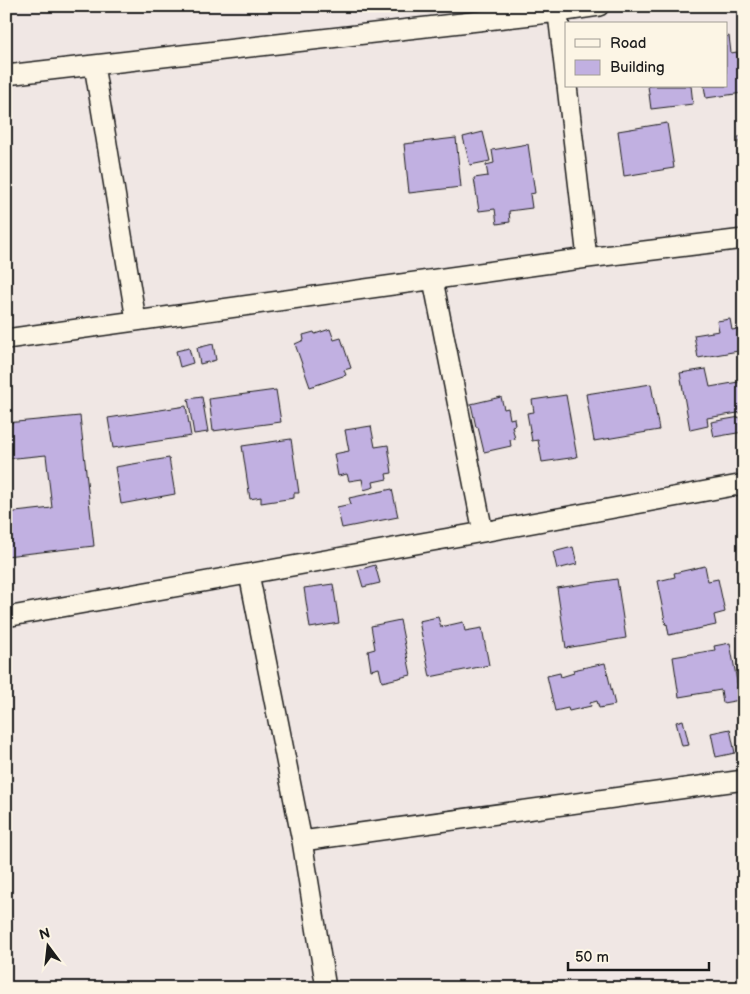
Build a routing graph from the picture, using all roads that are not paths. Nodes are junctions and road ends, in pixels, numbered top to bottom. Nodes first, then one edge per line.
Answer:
1 (598, 6) edge
2 (558, 9) edge
3 (94, 65) junction
4 (565, 73) edge
5 (6, 75) edge
6 (567, 88) edge
7 (744, 240) edge
8 (587, 258) junction
9 (433, 280) junction
10 (136, 320) junction
11 (6, 339) edge
12 (744, 484) edge
13 (483, 532) junction
14 (249, 574) junction
15 (6, 617) edge
16 (744, 780) edge
17 (302, 841) junction
18 (326, 988) edge

1 - 2 street
2 - 3 street
2 - 4 street
3 - 5 street
3 - 10 street
6 - 8 street
7 - 8 street
8 - 9 street
9 - 10 street
9 - 13 street
10 - 11 street
12 - 13 street
13 - 14 street
14 - 15 street
14 - 17 street
16 - 17 street
17 - 18 street

